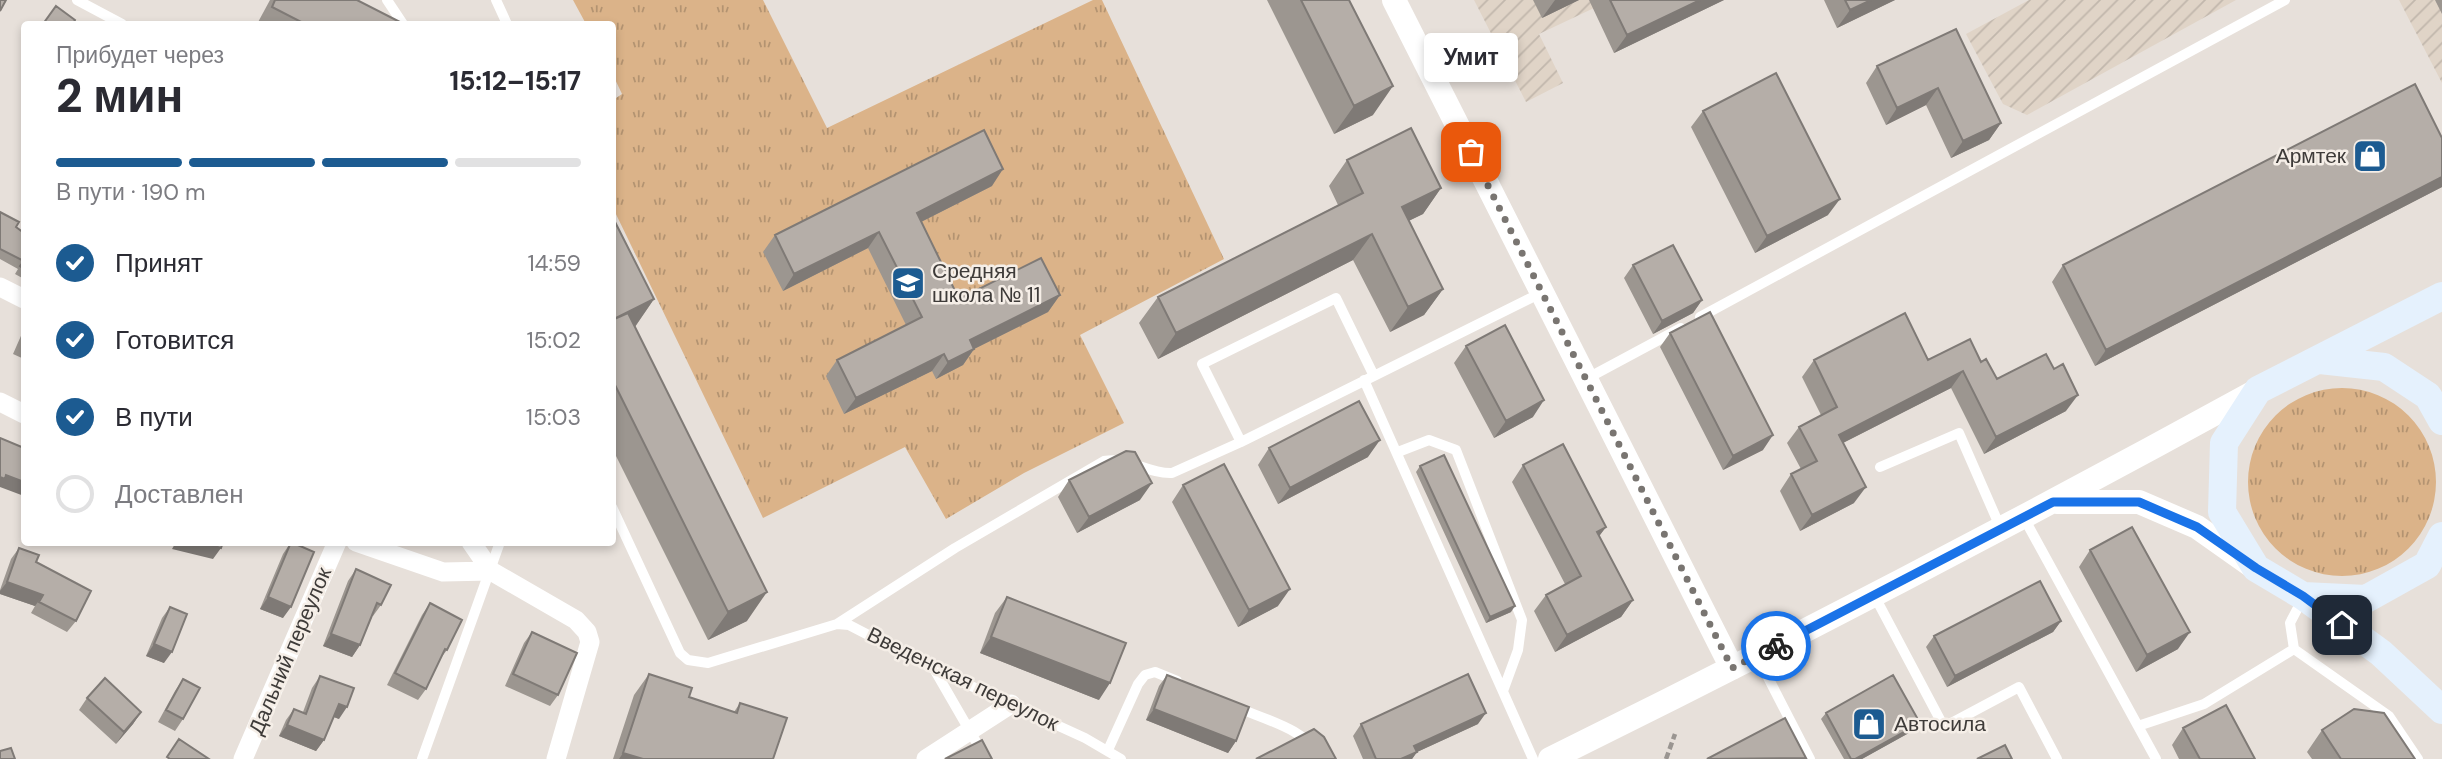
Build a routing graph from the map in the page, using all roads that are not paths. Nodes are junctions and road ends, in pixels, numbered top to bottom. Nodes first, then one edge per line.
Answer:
1 (77, 0) edge
2 (387, 0) edge
3 (496, 0) edge
4 (1394, 0) edge
5 (2285, 0) edge
6 (116, 21) edge
7 (401, 21) edge
8 (506, 21) edge
9 (0, 287) edge
10 (1542, 293) junction
11 (2442, 296) edge
12 (21, 298) edge
13 (2320, 360) junction
14 (1369, 378) junction
15 (1586, 379) junction
16 (2258, 390) junction
17 (0, 402) edge
18 (21, 412) edge
19 (2442, 421) edge
20 (1241, 442) junction
21 (1398, 452) junction
22 (1880, 467) dead end
23 (2053, 502) junction
24 (616, 516) edge
25 (2023, 517) junction
26 (2001, 529) junction
27 (2442, 536) edge
28 (335, 546) edge
29 (368, 546) edge
30 (474, 546) edge
31 (499, 546) edge
32 (2256, 568) junction
33 (491, 571) junction
34 (1874, 595) junction
35 (2303, 596) junction
36 (837, 624) junction
37 (2294, 649) junction
38 (1757, 656) junction
39 (1732, 668) junction
40 (934, 669) junction
41 (1191, 688) edge
42 (1503, 691) junction
43 (1228, 703) edge
44 (1011, 704) junction
45 (2442, 710) edge
46 (2138, 726) junction
47 (969, 731) junction
48 (1108, 750) junction
49 (243, 759) edge
50 (422, 759) edge
51 (556, 759) edge
52 (926, 759) edge
53 (986, 759) edge
54 (1121, 759) edge
55 (1324, 759) edge
56 (1533, 759) edge
57 (1550, 759) edge
58 (1810, 759) edge
59 (2057, 759) edge
60 (2156, 759) edge
61 (2418, 759) edge

1 - 6 lane
2 - 7 lane
3 - 8 lane
4 - 10 street
5 - 15 lane
9 - 12 street
10 - 14 lane
10 - 15 street
11 - 13 main road
13 - 16 main road
13 - 19 main road
14 - 20 lane
14 - 20 lane
14 - 21 lane
15 - 39 street
16 - 23 street
16 - 32 main road
17 - 18 street
20 - 36 lane
21 - 42 lane
21 - 42 lane
22 - 26 lane
23 - 25 street
23 - 32 street
24 - 36 lane
25 - 26 street
25 - 46 lane
26 - 34 street
27 - 35 main road
28 - 49 street, Дальний переулок
29 - 33 street
30 - 33 street
31 - 33 lane
32 - 35 main road
33 - 50 lane
33 - 51 street
34 - 38 street
34 - 59 lane
35 - 37 lane
35 - 45 main road
36 - 40 lane, Введенская переулок
37 - 46 lane
37 - 61 lane
38 - 39 street
38 - 58 lane
39 - 57 street
40 - 44 lane, Введенская переулок
40 - 47 lane
41 - 48 lane
42 - 56 lane
43 - 55 lane
44 - 47 street
44 - 48 lane, Введенская переулок
46 - 60 lane
47 - 52 street
47 - 53 lane
48 - 54 lane, Введенская переулок

